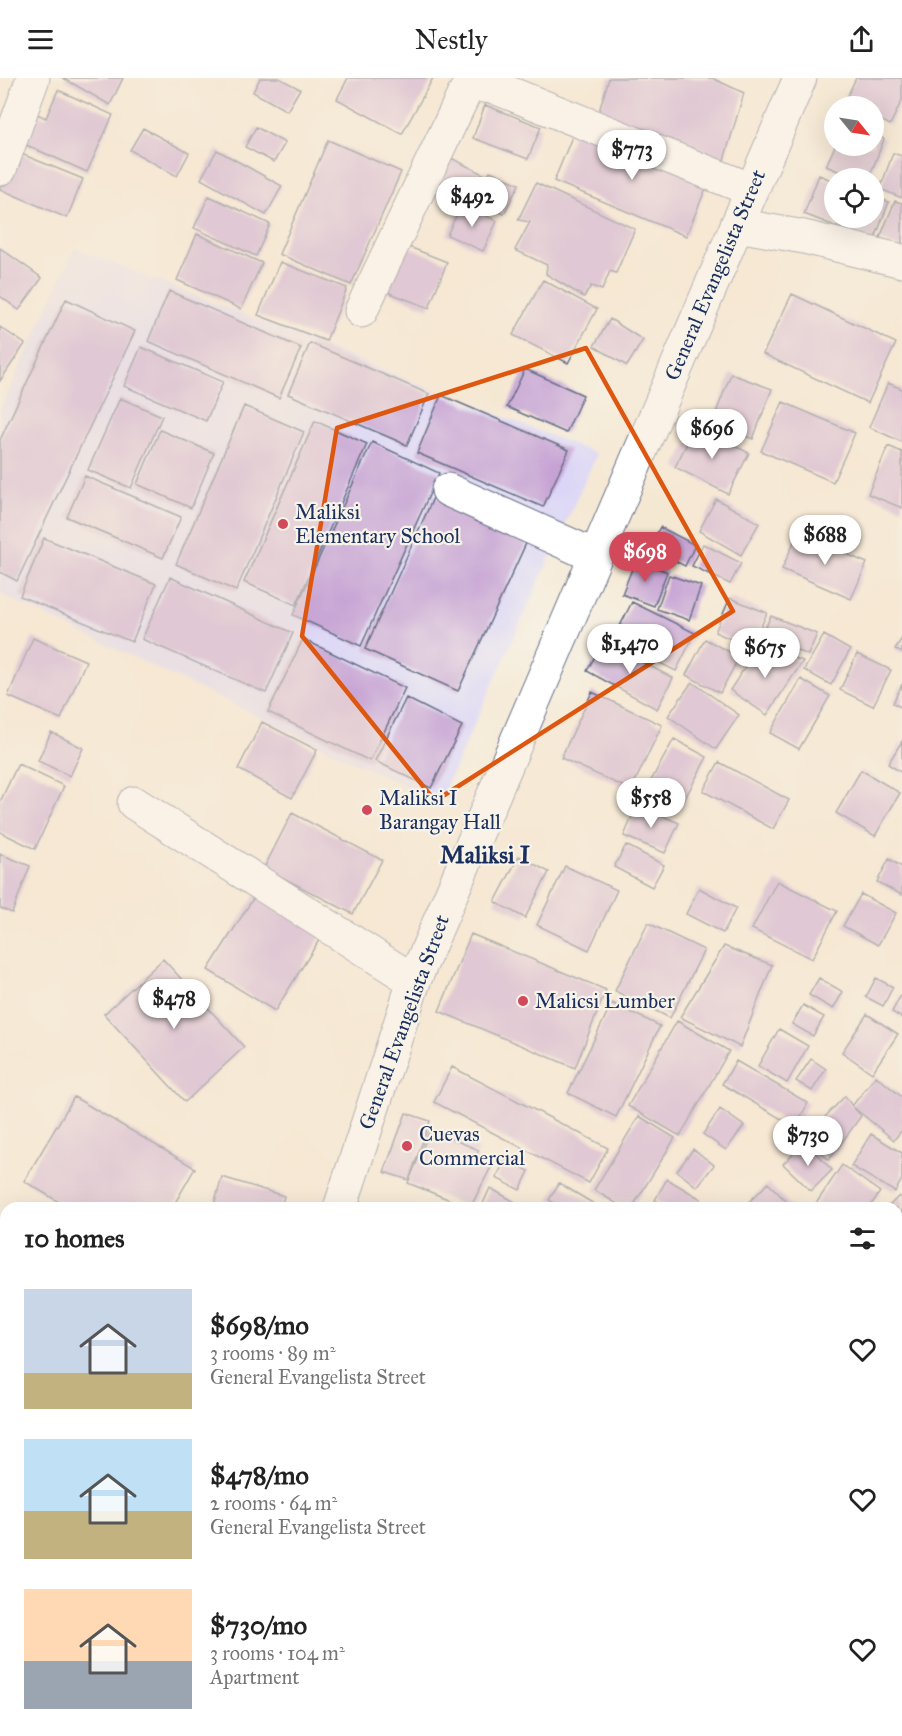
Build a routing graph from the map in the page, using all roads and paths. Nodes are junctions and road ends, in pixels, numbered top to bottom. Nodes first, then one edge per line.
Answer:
1 (33, 78) edge
2 (800, 78) edge
3 (0, 169) edge
4 (752, 190) junction
5 (737, 225) junction
6 (902, 261) edge
7 (361, 311) dead end
8 (448, 490) dead end
9 (595, 556) junction
10 (134, 803) dead end
11 (414, 981) junction
12 (342, 1202) edge

1 - 3 main road
2 - 4 main road, General Evangelista Street
4 - 5 main road, General Evangelista Street
4 - 7 main road
5 - 6 main road
5 - 9 main road, General Evangelista Street
8 - 9 main road
9 - 11 main road, General Evangelista Street
10 - 11 main road
11 - 12 main road, General Evangelista Street

